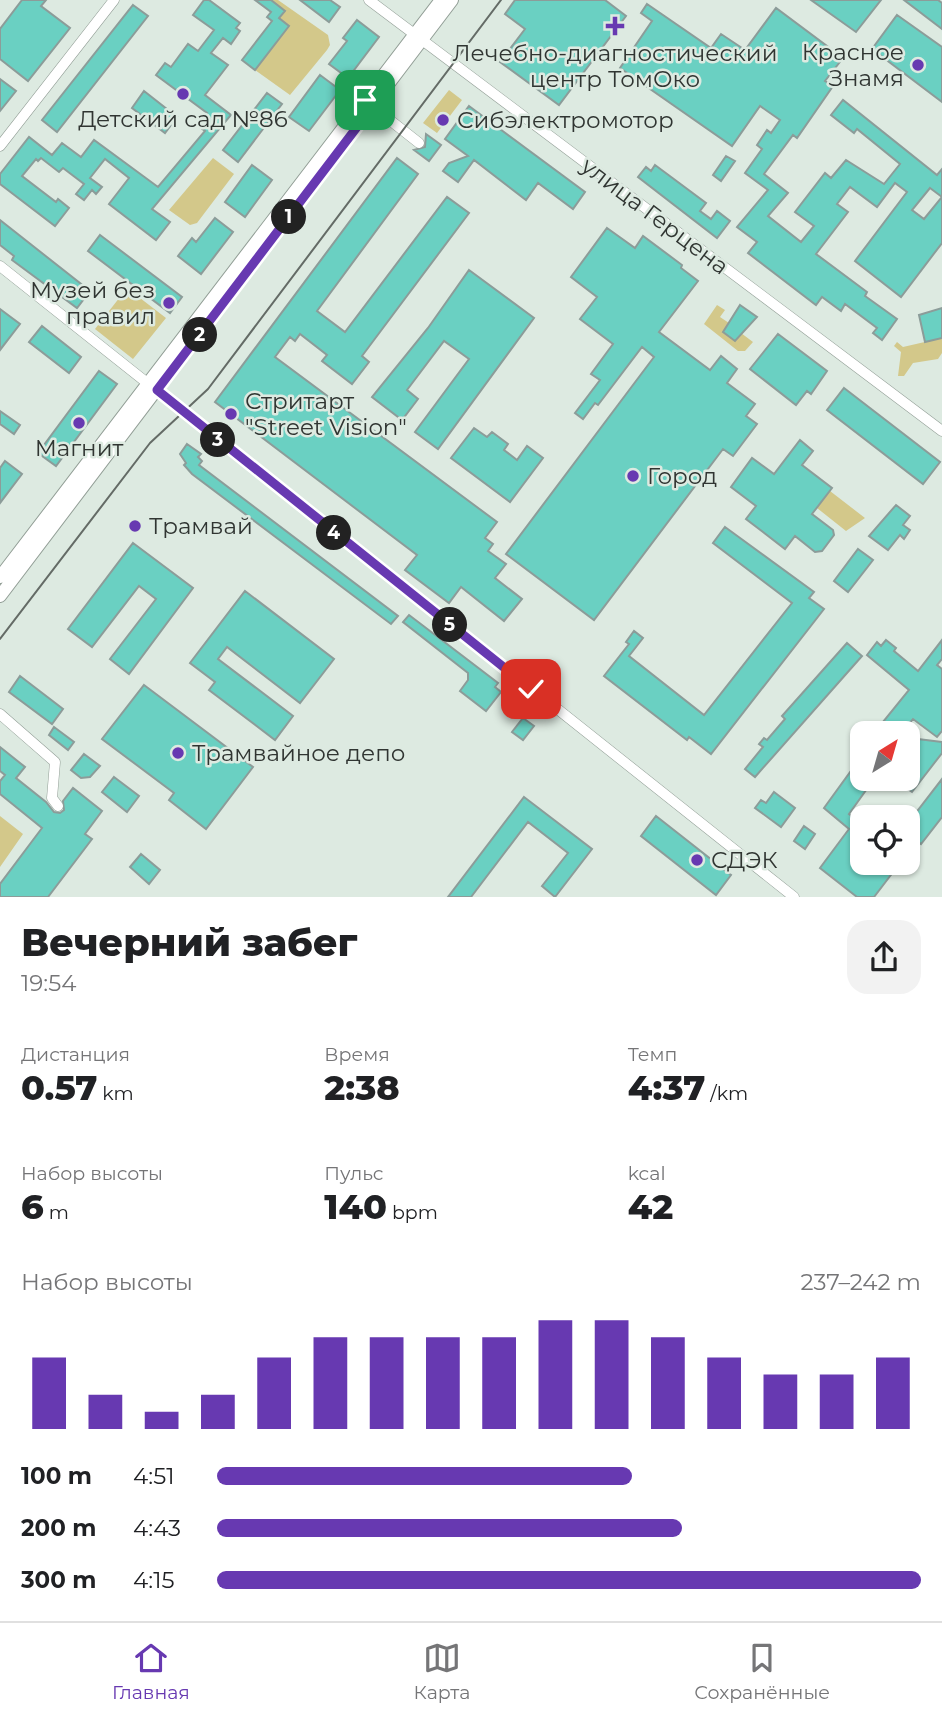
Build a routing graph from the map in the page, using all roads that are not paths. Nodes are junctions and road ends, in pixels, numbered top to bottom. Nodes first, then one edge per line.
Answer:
1 (114, 0) edge
2 (369, 0) edge
3 (441, 0) edge
4 (452, 0) edge
5 (418, 37) junction
6 (369, 103) junction
7 (419, 143) dead end
8 (0, 146) edge
9 (0, 266) edge
10 (152, 386) junction
11 (942, 431) edge
12 (0, 577) edge
13 (0, 596) edge
14 (0, 714) edge
15 (58, 806) dead end
16 (794, 897) edge

1 - 8 street
2 - 5 street, улица Герцена
3 - 5 main road
4 - 5 main road
5 - 6 main road
5 - 11 street, улица Герцена
6 - 7 street
6 - 10 main road
9 - 10 street
10 - 12 main road
10 - 13 main road
10 - 16 street
14 - 15 street

